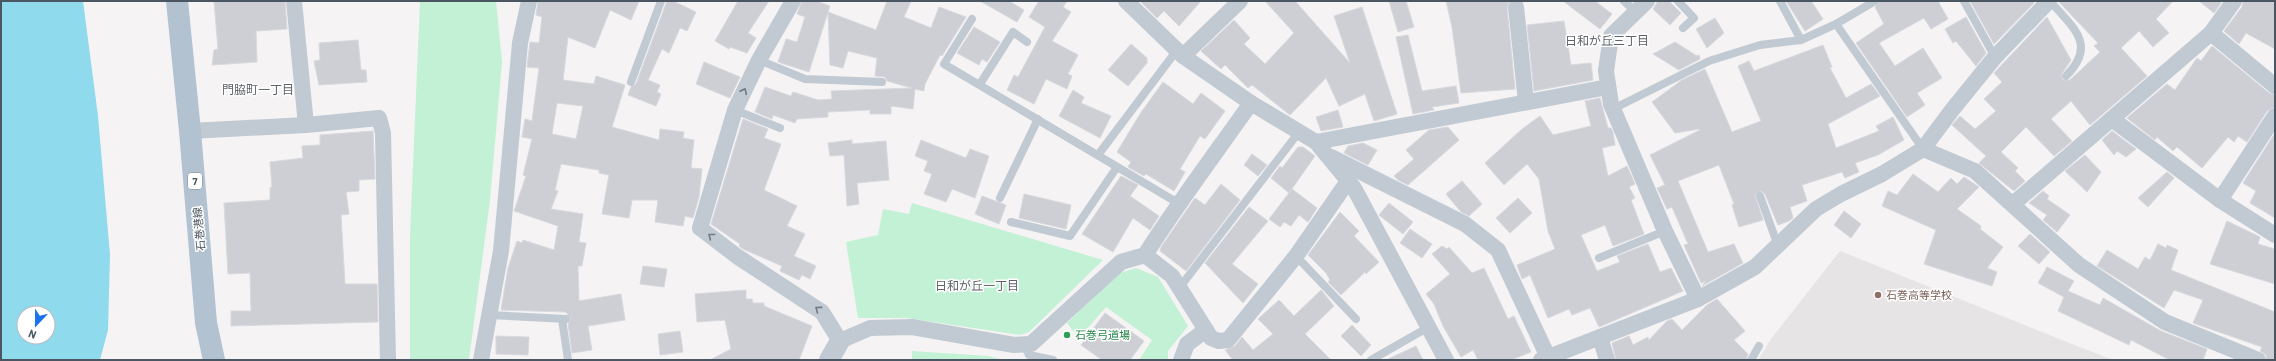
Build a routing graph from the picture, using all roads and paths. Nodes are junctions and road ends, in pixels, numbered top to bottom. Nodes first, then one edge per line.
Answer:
1 (176, 1) edge
2 (294, 1) edge
3 (529, 1) edge
4 (661, 1) edge
5 (793, 1) edge
6 (1126, 1) edge
7 (1240, 1) edge
8 (1624, 1) edge
9 (1678, 1) edge
10 (1780, 1) edge
11 (1874, 1) edge
12 (1964, 1) edge
13 (2050, 1) edge
14 (2234, 1) edge
15 (1642, 6) edge
16 (1516, 7) dead end
17 (972, 19) dead end
18 (1836, 24) junction
19 (1683, 28) dead end
20 (2211, 33) junction
21 (1801, 40) junction
22 (1027, 42) dead end
23 (1180, 53) junction
24 (1995, 57) junction
25 (758, 60) junction
26 (2066, 76) dead end
27 (631, 82) dead end
28 (882, 82) dead end
29 (980, 84) junction
30 (2275, 86) edge
31 (1608, 87) junction
32 (1526, 102) junction
33 (1251, 103) junction
34 (1613, 109) junction
35 (735, 110) junction
36 (2275, 116) edge
37 (1038, 119) junction
38 (2112, 119) junction
39 (306, 125) junction
40 (780, 128) dead end
41 (190, 131) junction
42 (1299, 132) junction
43 (1321, 148) junction
44 (1924, 149) junction
45 (1098, 155) junction
46 (1117, 166) junction
47 (1348, 181) junction
48 (1760, 196) dead end
49 (1000, 198) dead end
50 (2220, 200) junction
51 (1178, 203) junction
52 (2013, 204) junction
53 (1012, 222) dead end
54 (1666, 231) junction
55 (2275, 235) edge
56 (1778, 246) junction
57 (1145, 255) junction
58 (1296, 256) junction
59 (1599, 258) dead end
60 (1180, 288) junction
61 (1698, 299) junction
62 (490, 315) junction
63 (1356, 319) dead end
64 (1427, 328) junction
65 (1206, 330) junction
66 (1600, 337) junction
67 (840, 341) junction
68 (1024, 344) junction
69 (1759, 346) dead end
70 (1545, 359) edge
71 (214, 360) edge
72 (388, 360) edge
73 (481, 360) edge
74 (568, 360) edge
75 (828, 360) edge
76 (1053, 360) edge
77 (1181, 360) edge
78 (1370, 360) edge
79 (1446, 360) edge
80 (1607, 360) edge
81 (1751, 360) edge
82 (2258, 360) edge

1 - 41 main road, 石巻港線 / 7
2 - 39 street
3 - 62 street
4 - 27 lane
5 - 25 street
6 - 23 street
7 - 23 street
8 - 15 lane
9 - 19 lane
10 - 21 lane
11 - 18 lane
12 - 24 lane
13 - 24 street
13 - 26 lane
14 - 20 street
15 - 31 street
16 - 32 street
17 - 29 lane
18 - 21 lane
18 - 44 lane
20 - 30 street
20 - 38 street
21 - 34 lane
22 - 29 lane
23 - 33 street
23 - 45 lane
24 - 44 street
25 - 28 lane
35 -> 25 street
29 - 37 lane
31 - 32 street
31 - 34 street
32 - 43 street
33 - 42 street
33 - 51 street
34 - 54 street
35 - 40 lane
67 -> 35 street
36 - 50 street
37 - 45 lane
37 - 49 lane
38 - 50 street
38 - 52 street
39 - 41 street
39 - 72 street
41 - 71 main road, 石巻港線 / 7
42 - 43 street
42 - 60 lane
43 - 47 street
43 - 70 street
44 - 52 street
44 - 56 street
45 - 46 lane
46 - 51 lane
46 - 53 lane
47 - 58 street
47 - 64 street
48 - 56 lane
50 - 55 street
51 - 57 street
52 - 82 street
54 - 59 lane
54 - 61 street
56 - 61 street
57 - 60 street
57 - 68 street
58 - 63 lane
58 - 65 street
60 - 65 street
61 - 66 street
62 - 73 street
62 - 74 lane
64 - 78 lane
64 - 79 street
65 - 77 street
66 - 70 street
66 - 80 street
67 - 68 street
67 - 75 street
68 - 76 lane
69 - 81 lane

